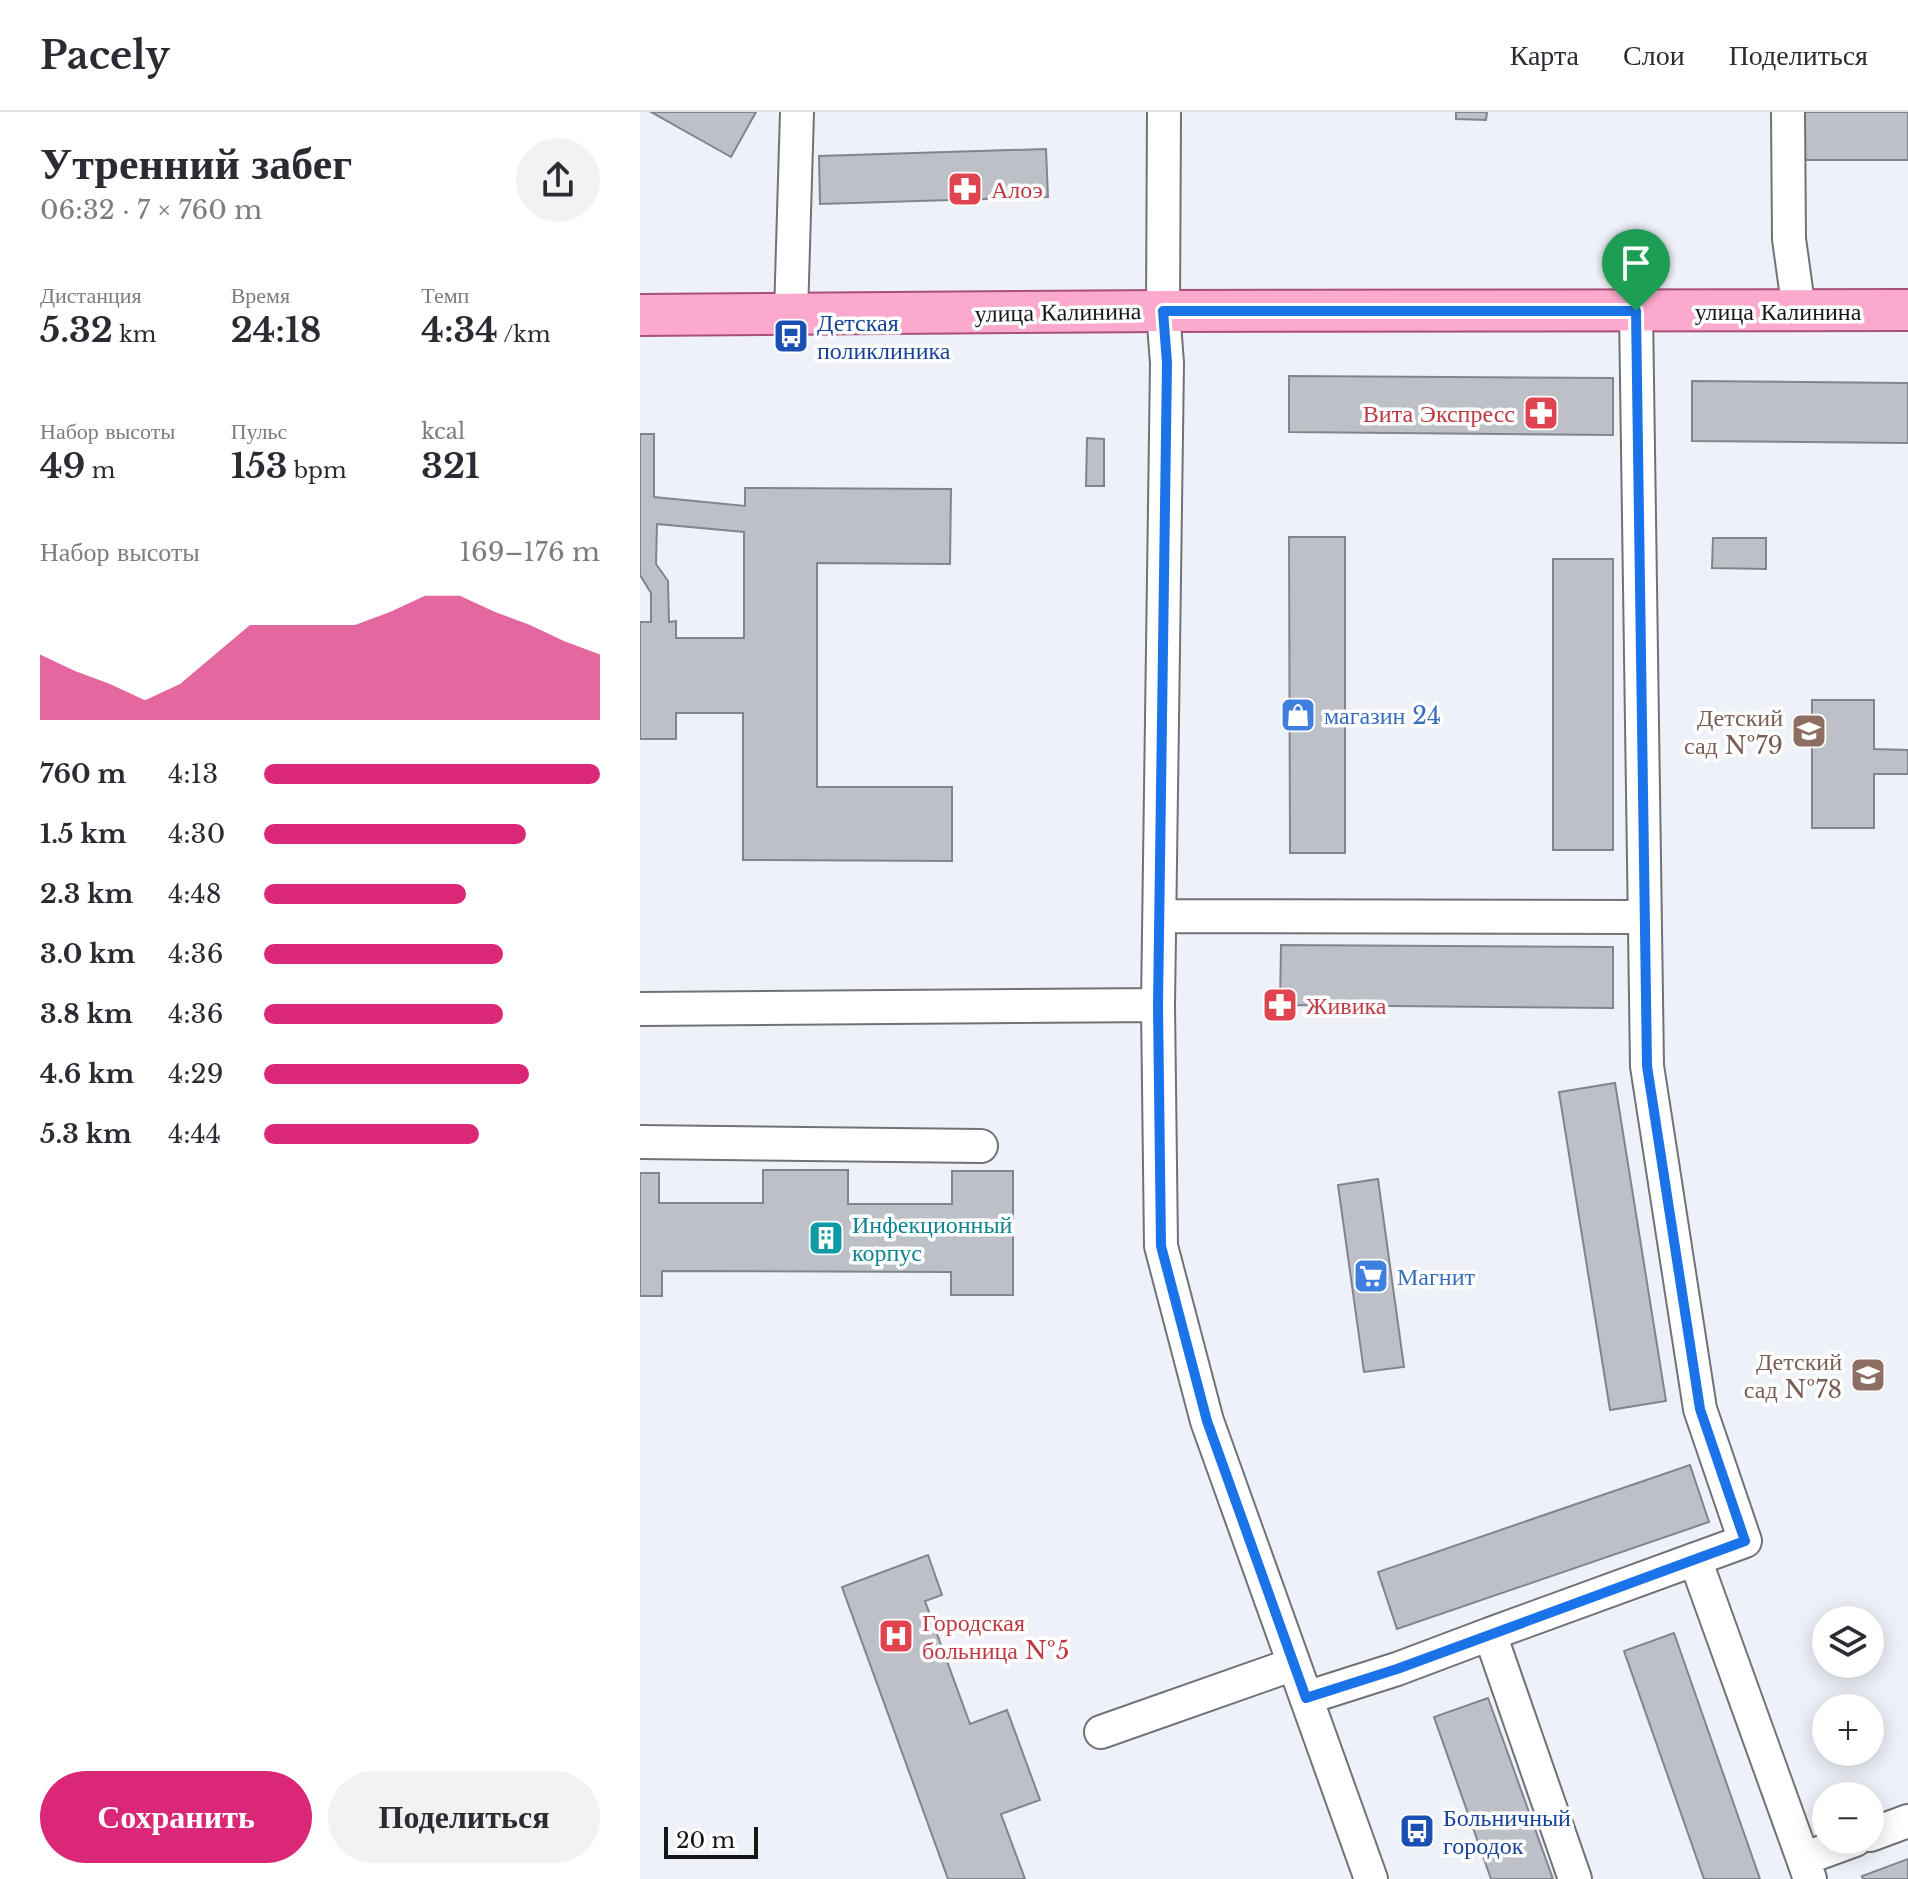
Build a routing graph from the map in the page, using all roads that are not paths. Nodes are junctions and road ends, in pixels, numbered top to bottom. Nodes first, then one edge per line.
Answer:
1 (797, 112) edge
2 (1164, 112) edge
3 (1788, 112) edge
4 (1908, 310) edge
5 (1163, 311) junction
6 (1636, 311) junction
7 (1799, 311) junction
8 (791, 314) junction
9 (640, 315) edge
10 (1161, 916) junction
11 (1644, 917) junction
12 (1158, 1005) junction
13 (640, 1009) edge
14 (640, 1142) edge
15 (981, 1146) dead end
16 (1695, 1559) junction
17 (1490, 1634) junction
18 (1294, 1664) junction
19 (1306, 1698) junction
20 (1101, 1732) dead end
21 (1908, 1821) edge
22 (1884, 1830) edge
23 (1831, 1854) edge
24 (1806, 1869) edge
25 (1371, 1879) edge
26 (1575, 1879) edge

1 - 8 street
2 - 5 street
3 - 7 street
4 - 7 main road, улица Калинина
5 - 6 main road, улица Калинина
5 - 8 main road, улица Калинина
5 - 10 street
6 - 7 main road, улица Калинина
6 - 11 street
8 - 9 main road, улица Калинина
10 - 11 street
10 - 12 street
11 - 16 street
12 - 13 street
12 - 18 street
14 - 15 street
16 - 17 street
16 - 24 street
17 - 19 street
17 - 26 street
18 - 19 street
18 - 20 street
19 - 25 street
21 - 22 street
23 - 24 street

